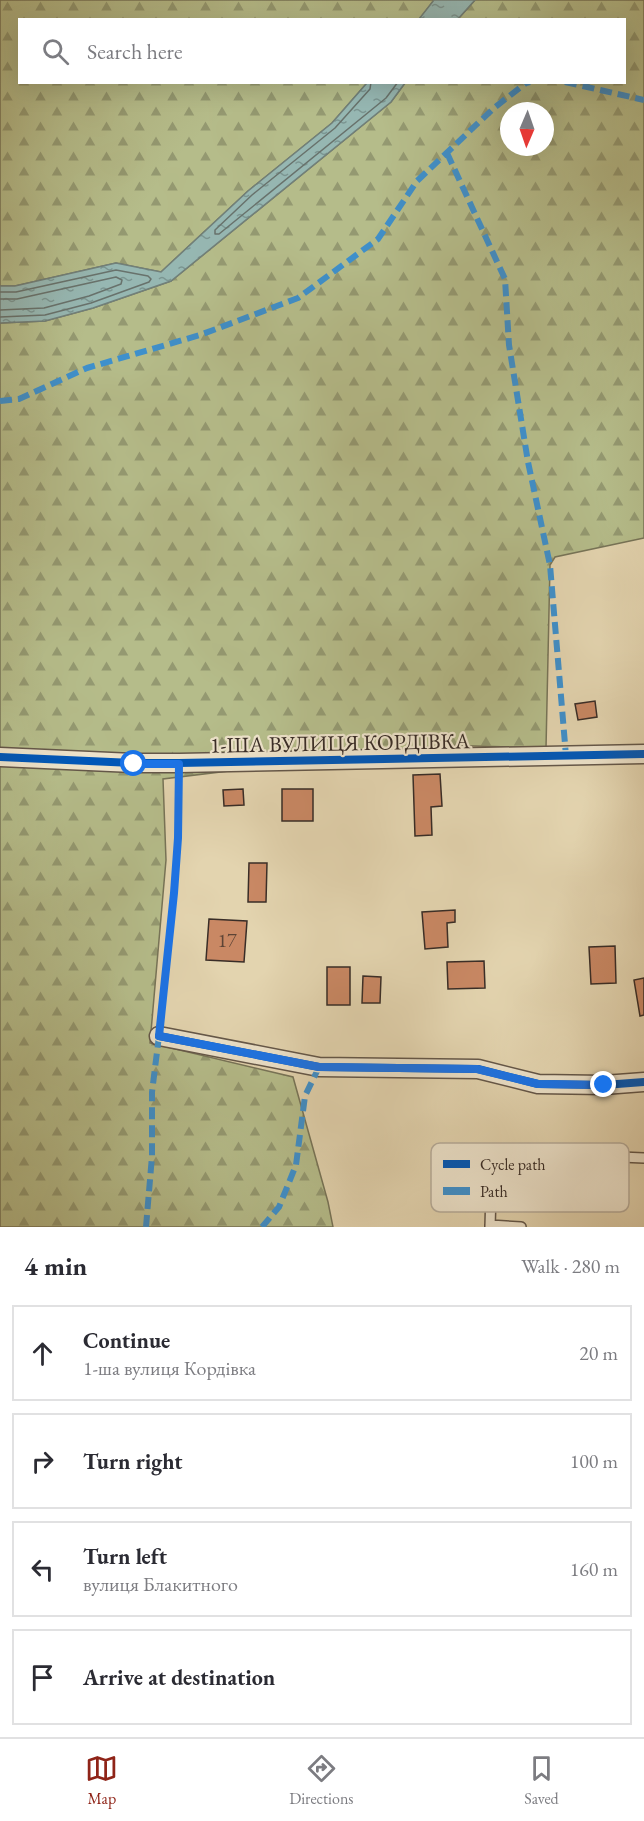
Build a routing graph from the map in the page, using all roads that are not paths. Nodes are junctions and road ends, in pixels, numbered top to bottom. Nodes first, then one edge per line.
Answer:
1 (644, 754) edge
2 (0, 757) edge
3 (159, 1036) road end
4 (644, 1082) edge
5 (629, 1157) edge
6 (644, 1158) edge
7 (490, 1226) edge
8 (521, 1227) edge

1 - 2 street, 1-ША ВУЛИЦЯ КОРДІВКА
3 - 4 street
5 - 6 lane
7 - 8 lane

